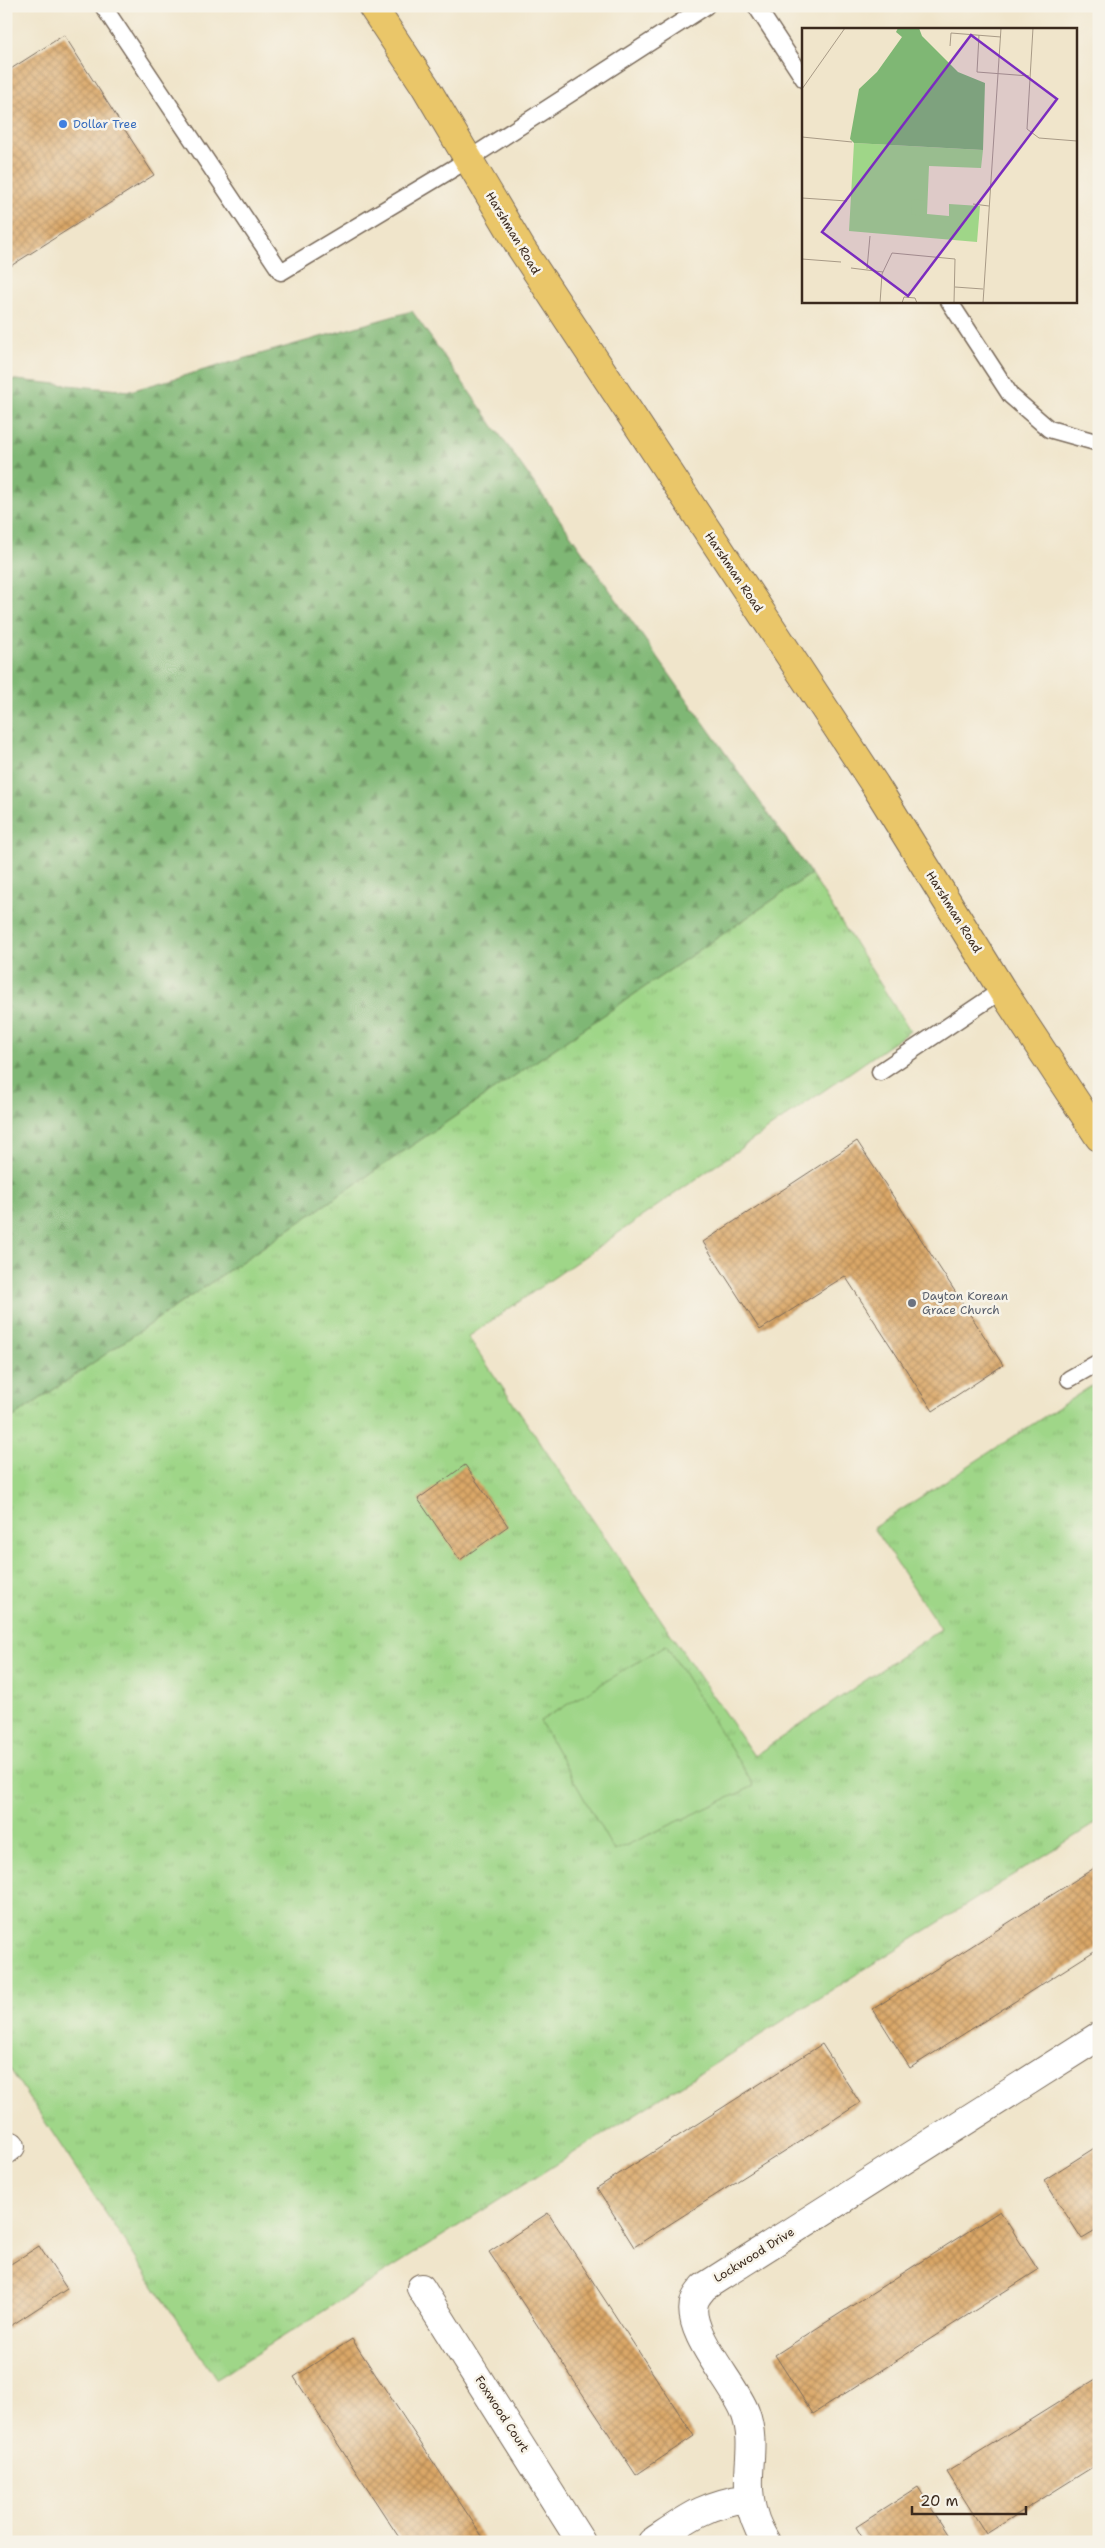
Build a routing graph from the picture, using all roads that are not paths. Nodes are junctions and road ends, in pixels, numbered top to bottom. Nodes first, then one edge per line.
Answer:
1 (103, 6) edge
2 (372, 6) edge
3 (706, 6) edge
4 (756, 6) edge
5 (802, 76) edge
6 (469, 159) junction
7 (950, 302) edge
8 (1099, 443) edge
9 (1002, 990) junction
10 (880, 1072) dead end
11 (1099, 1137) edge
12 (1099, 1362) edge
13 (1069, 1379) dead end
14 (1099, 2036) edge
15 (421, 2288) dead end
16 (749, 2498) junction
17 (581, 2542) edge
18 (652, 2542) edge
19 (766, 2542) edge

1 - 6 lane
2 - 6 main road, Harshman Road
3 - 6 lane
4 - 5 lane
6 - 9 main road, Harshman Road
7 - 8 lane
9 - 10 lane
9 - 11 main road, Harshman Road
12 - 13 lane
14 - 16 street, Lockwood Drive
15 - 17 street, Foxwood Court
16 - 18 street
16 - 19 street, Lockwood Drive

